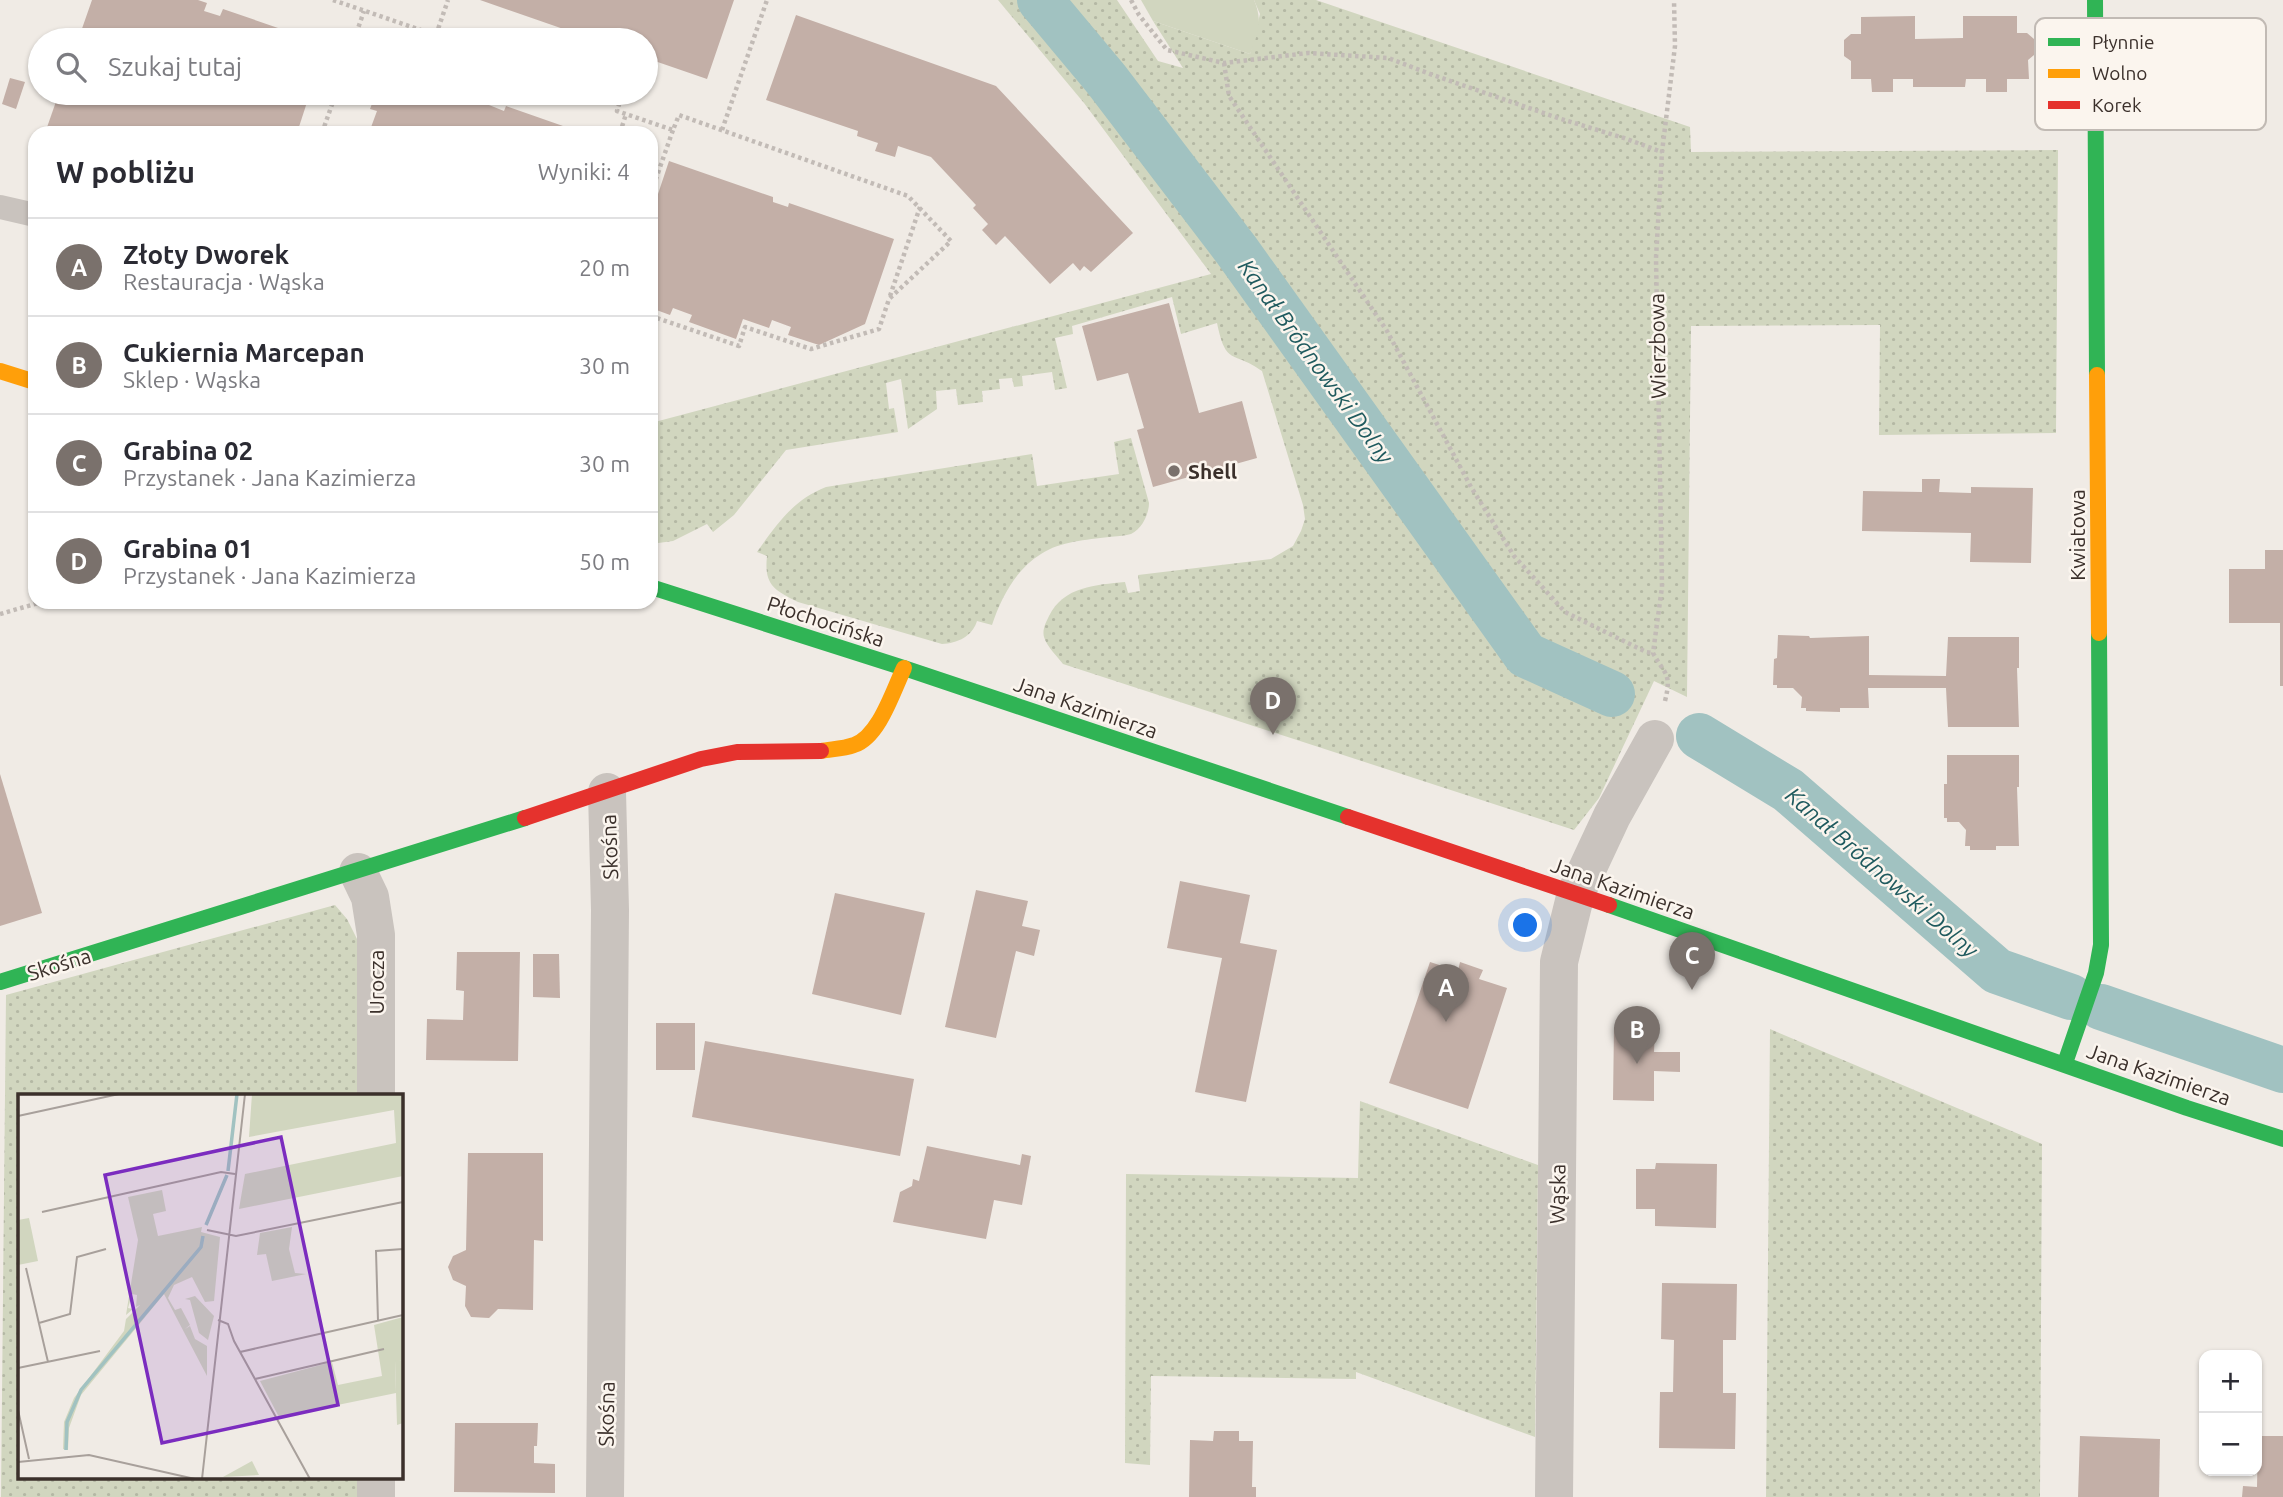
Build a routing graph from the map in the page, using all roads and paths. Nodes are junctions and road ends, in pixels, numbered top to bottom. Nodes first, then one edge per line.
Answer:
1 (333, 0) edge
2 (448, 0) edge
3 (767, 0) edge
4 (1131, 0) edge
5 (1674, 0) edge
6 (2095, 0) edge
7 (364, 11) junction
8 (2095, 18) edge
9 (358, 28) edge
10 (415, 28) edge
11 (438, 28) edge
12 (1224, 63) junction
13 (332, 105) edge
14 (619, 105) edge
15 (626, 114) junction
16 (324, 126) edge
17 (622, 126) edge
18 (673, 130) junction
19 (722, 130) junction
20 (2096, 130) edge
21 (1662, 152) junction
22 (658, 173) edge
23 (0, 207) edge
24 (920, 207) junction
25 (28, 213) edge
26 (888, 299) junction
27 (658, 318) edge
28 (0, 371) edge
29 (28, 380) edge
30 (658, 589) edge
31 (28, 606) edge
32 (0, 614) edge
33 (1653, 653) junction
34 (904, 668) junction
35 (1668, 687) dead end
36 (987, 696) joint
37 (1655, 739) dead end
38 (607, 792) junction
39 (358, 872) junction
40 (1576, 893) junction
41 (0, 982) edge
42 (2065, 1063) junction
43 (376, 1094) edge
44 (2283, 1139) edge
45 (605, 1497) edge
46 (1554, 1497) edge

1 - 7 path
2 - 11 path
3 - 19 path
4 - 12 path
5 - 21 path, Wierzbowa
6 - 8 street, Kwiatowa
7 - 9 path
7 - 10 path
12 - 21 path
12 - 33 path
13 - 16 path
14 - 15 path
15 - 17 path
15 - 18 path
18 - 19 path
18 - 22 path
19 - 24 path
20 - 42 street, Kwiatowa
21 - 33 path, Wierzbowa
23 - 25 lane
24 - 26 path
24 - 26 path
26 - 27 path
28 - 29 street
30 - 34 street, Płochocińska
31 - 32 path
33 - 35 path
34 - 36 street, Płochocińska
34 - 38 street
36 - 40 street, Jana Kazimierza
37 - 40 street
38 - 39 street, Skośna
38 - 45 street, Skośna
39 - 41 street, Skośna
39 - 43 street, Urocza
40 - 42 street, Jana Kazimierza
40 - 46 street, Wąska
42 - 44 street, Jana Kazimierza

